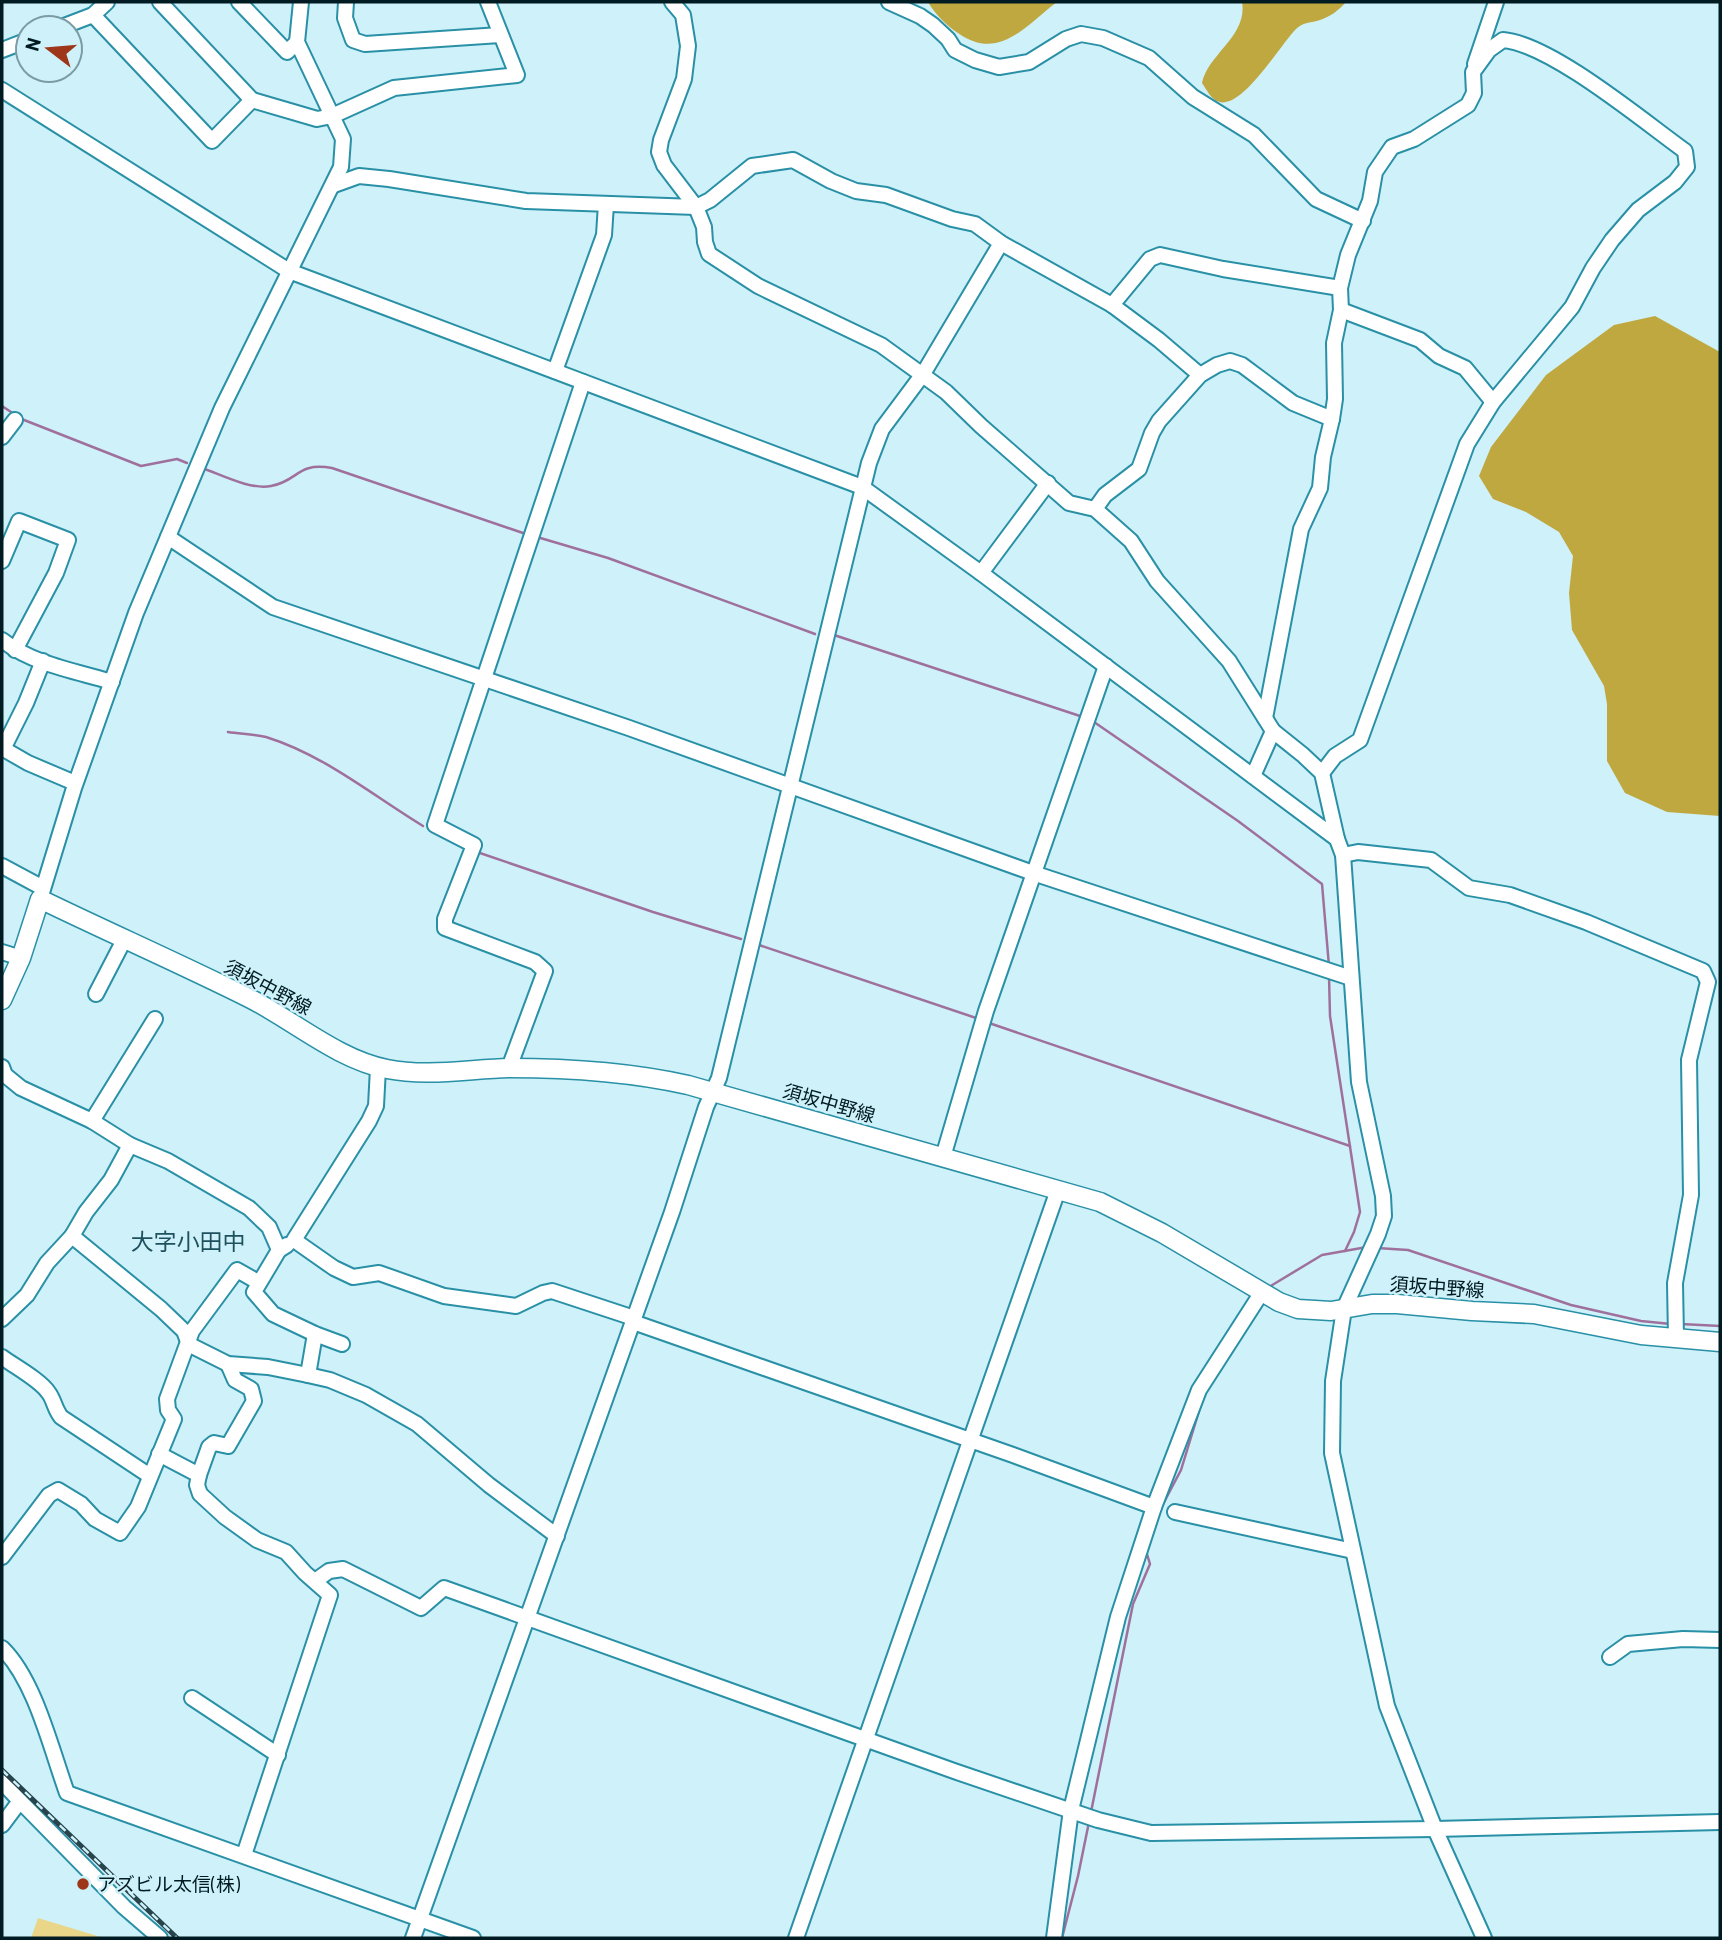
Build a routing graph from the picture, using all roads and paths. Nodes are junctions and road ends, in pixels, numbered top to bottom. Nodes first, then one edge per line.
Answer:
1 (107, 2) edge
2 (160, 2) edge
3 (239, 2) edge
4 (301, 2) edge
5 (346, 2) edge
6 (488, 2) edge
7 (672, 2) edge
8 (890, 2) edge
9 (1496, 2) edge
10 (93, 15) junction
11 (84, 18) edge
12 (500, 36) junction
13 (297, 42) junction
14 (1474, 72) junction
15 (2, 90) edge
16 (252, 100) junction
17 (332, 116) junction
18 (334, 185) junction
19 (606, 204) junction
20 (696, 207) junction
21 (1363, 221) junction
22 (1000, 243) junction
23 (289, 271) junction
24 (1340, 288) junction
25 (1112, 305) junction
26 (1341, 310) junction
27 (555, 371) junction
28 (923, 374) junction
29 (1200, 375) junction
30 (583, 382) junction
31 (1493, 401) junction
32 (1332, 419) junction
33 (15, 420) dead end
34 (2, 437) edge
35 (1048, 483) junction
36 (862, 487) junction
37 (1095, 509) junction
38 (168, 537) junction
39 (2, 561) edge
40 (981, 573) junction
41 (2, 640) edge
42 (15, 650) junction
43 (43, 662) junction
44 (1106, 666) junction
45 (482, 680) junction
46 (112, 682) junction
47 (1265, 718) junction
48 (1273, 731) junction
49 (2, 748) edge
50 (1322, 773) junction
51 (1252, 776) junction
52 (75, 783) junction
53 (791, 786) junction
54 (1337, 839) junction
55 (1343, 855) junction
56 (2, 866) edge
57 (1033, 873) junction
58 (42, 894) junction
59 (124, 940) junction
60 (2, 952) edge
61 (21, 958) junction
62 (1351, 978) junction
63 (96, 994) dead end
64 (2, 1000) edge
65 (155, 1019) dead end
66 (2, 1067) edge
67 (378, 1068) junction
68 (509, 1068) junction
69 (712, 1092) junction
70 (92, 1121) junction
71 (130, 1144) junction
72 (943, 1157) junction
73 (1058, 1190) junction
74 (72, 1236) junction
75 (293, 1240) junction
76 (279, 1250) junction
77 (258, 1282) junction
78 (1262, 1292) junction
79 (1344, 1309) junction
80 (5, 1311) edge
81 (634, 1320) junction
82 (1676, 1329) junction
83 (314, 1334) junction
84 (1720, 1342) edge
85 (188, 1343) junction
86 (342, 1344) dead end
87 (2, 1357) edge
88 (228, 1364) junction
89 (308, 1375) junction
90 (971, 1441) junction
91 (159, 1454) junction
92 (199, 1475) junction
93 (150, 1476) junction
94 (1154, 1507) junction
95 (1175, 1512) dead end
96 (557, 1536) junction
97 (1353, 1550) junction
98 (2, 1557) edge
99 (314, 1581) junction
100 (527, 1618) junction
101 (1720, 1640) edge
102 (2, 1648) edge
103 (1610, 1657) dead end
104 (192, 1698) dead end
105 (865, 1739) junction
106 (278, 1755) junction
107 (2, 1782) edge
108 (20, 1801) junction
109 (1073, 1810) junction
110 (1720, 1822) edge
111 (2, 1825) edge
112 (1435, 1829) junction
113 (244, 1855) junction
114 (419, 1920) junction
115 (160, 1938) edge
116 (413, 1938) edge
117 (473, 1938) edge
118 (796, 1938) edge
119 (1054, 1938) edge
120 (1484, 1938) edge

1 - 10 street
2 - 16 street
3 - 13 street
4 - 13 street
5 - 12 street
6 - 12 street
7 - 20 street
8 - 21 street
9 - 14 street
10 - 11 street
10 - 16 street
12 - 17 street
13 - 17 street
14 - 21 street
14 - 31 street
15 - 23 street
16 - 17 street
17 - 18 street
18 - 19 street
18 - 23 street
19 - 20 street
19 - 27 street
20 - 22 street
20 - 28 street
21 - 24 street
22 - 25 street
22 - 28 street
23 - 27 street
23 - 38 street
24 - 25 street
24 - 26 street
25 - 29 street
26 - 31 street
26 - 32 street
27 - 30 street
28 - 35 street
28 - 36 street
29 - 32 street
29 - 37 street
30 - 36 street
30 - 45 street
31 - 50 street
32 - 47 street
33 - 34 street
35 - 37 street
35 - 40 street
36 - 40 street
36 - 53 street
37 - 47 street
38 - 45 street
38 - 46 street
39 - 42 street
40 - 44 street
41 - 42 street
42 - 43 street
43 - 46 street
43 - 49 street
44 - 51 street
44 - 57 street
45 - 53 street
45 - 68 street
46 - 52 street
47 - 48 street
48 - 50 street
48 - 51 street
49 - 52 street
50 - 54 street
51 - 54 street
52 - 58 street
53 - 57 street
53 - 69 street
54 - 55 street
55 - 62 street
55 - 82 street
56 - 58 street
57 - 62 street
57 - 72 street
58 - 59 main road, 須坂中野線
58 - 61 main road
59 - 63 street
59 - 67 main road, 須坂中野線
60 - 61 street
61 - 64 main road
62 - 79 street
65 - 70 street
66 - 70 street
67 - 68 main road, 須坂中野線
67 - 75 street
68 - 69 main road, 須坂中野線
69 - 72 main road, 須坂中野線
69 - 81 street
70 - 71 street
71 - 74 street
71 - 76 street
72 - 73 main road, 須坂中野線
73 - 78 main road, 須坂中野線
73 - 90 street
74 - 80 street
74 - 85 street
75 - 76 street
75 - 81 street
76 - 77 street
77 - 83 street
77 - 85 street
78 - 79 main road, 須坂中野線
78 - 94 street
79 - 82 main road, 須坂中野線
79 - 97 street
81 - 90 street
81 - 96 street
82 - 84 main road, 須坂中野線
83 - 86 street
83 - 89 street
85 - 88 street
85 - 91 street
87 - 93 street
88 - 89 street
88 - 92 street
89 - 96 street
90 - 94 street
90 - 105 street
91 - 92 street
91 - 93 street
92 - 99 street
93 - 98 street
94 - 109 street
95 - 97 street
96 - 100 street
97 - 112 street
99 - 100 street
99 - 106 street
100 - 105 street
100 - 114 street
101 - 103 street
102 - 113 street
104 - 106 street
105 - 109 street
105 - 118 street
106 - 113 street
107 - 108 street
108 - 111 street
108 - 115 street
109 - 112 street
109 - 119 street
110 - 112 street
112 - 120 street
113 - 114 street
114 - 116 street
114 - 117 street

